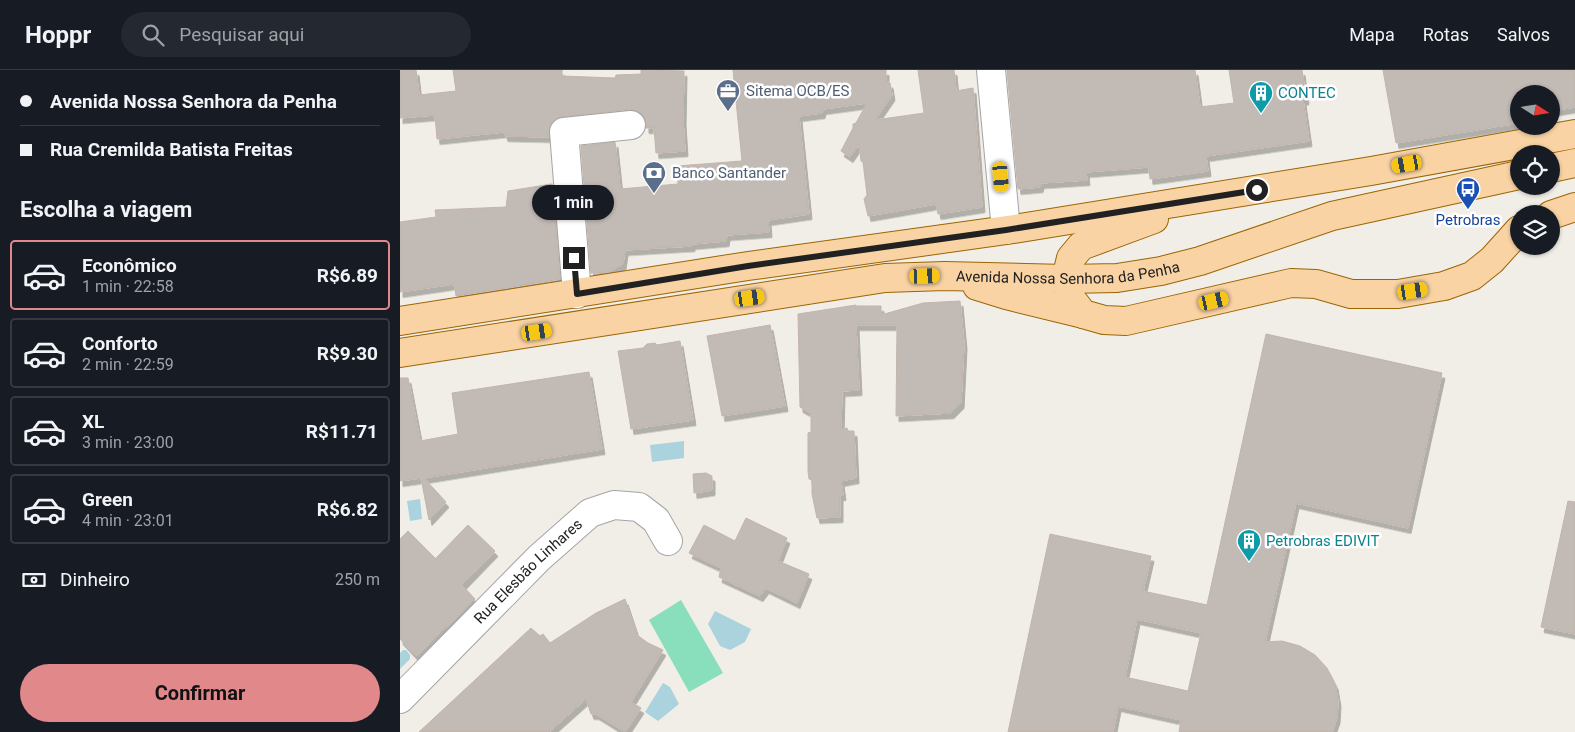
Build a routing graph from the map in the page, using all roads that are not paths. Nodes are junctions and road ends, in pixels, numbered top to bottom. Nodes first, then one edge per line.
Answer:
1 (991, 70) edge
2 (631, 124) dead end
3 (1564, 136) edge
4 (1575, 156) edge
5 (1575, 163) edge
6 (1560, 166) edge
7 (1510, 177) edge
8 (1219, 196) junction
9 (1006, 230) junction
10 (1510, 240) edge
11 (945, 276) junction
12 (1066, 279) junction
13 (577, 294) junction
14 (1083, 314) junction
15 (400, 321) edge
16 (400, 353) edge
17 (668, 541) dead end
18 (400, 699) edge

1 - 9 street
2 - 13 street
3 - 4 main road
3 - 8 main road
5 - 6 main road
7 - 12 main road, Avenida Nossa Senhora da Penha
8 - 9 main road
8 - 12 main road
9 - 13 main road
10 - 14 main road
11 - 12 main road, Avenida Nossa Senhora da Penha
11 - 14 main road
11 - 16 main road, Avenida Nossa Senhora da Penha
12 - 14 main road
13 - 15 main road
17 - 18 street, Rua Elesbão Linhares

